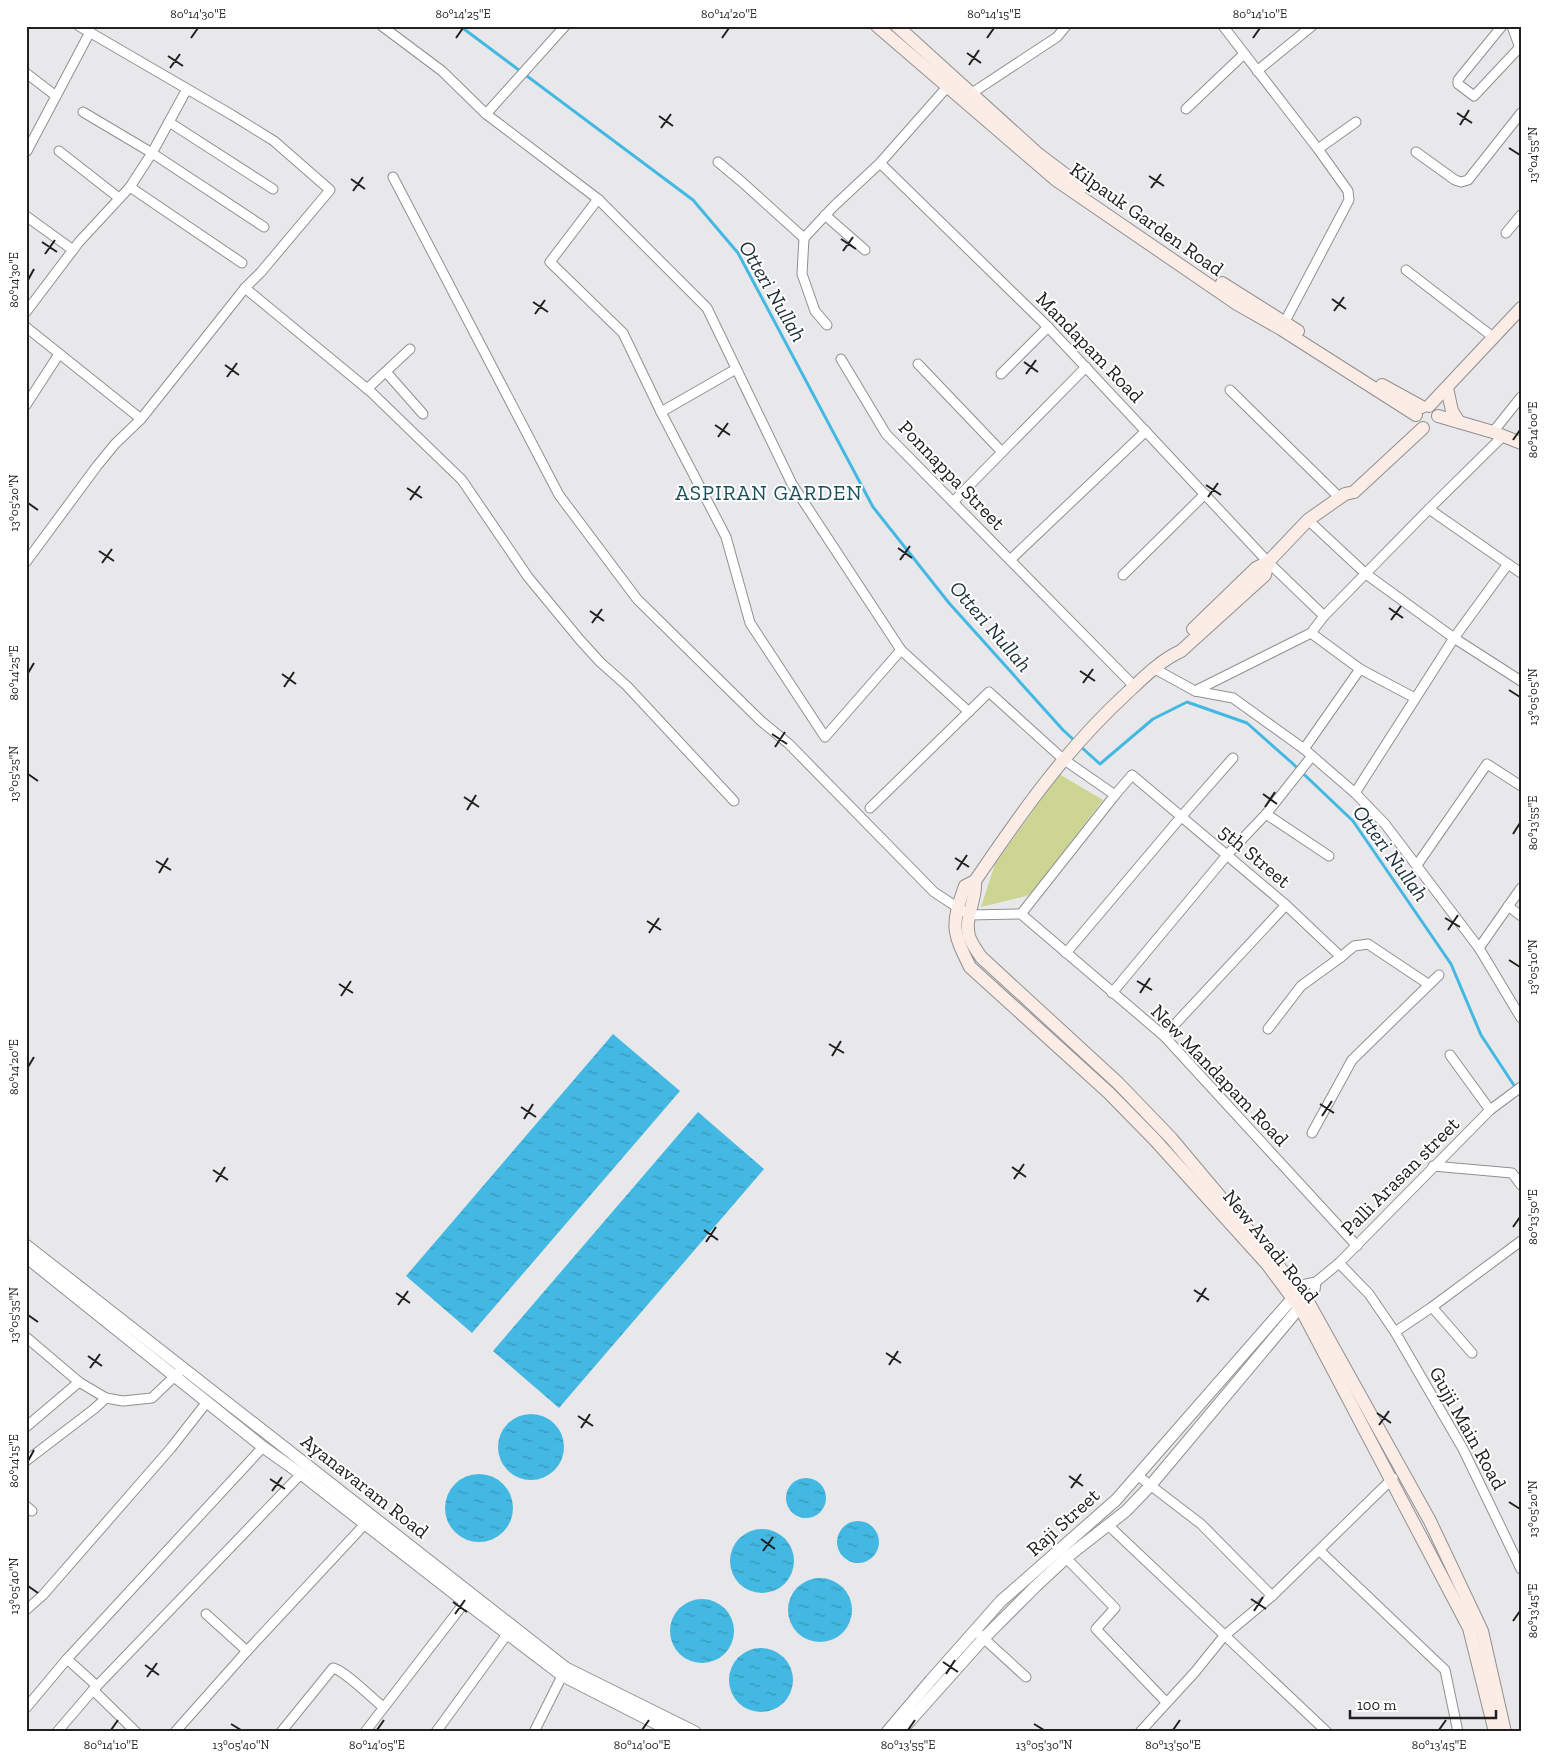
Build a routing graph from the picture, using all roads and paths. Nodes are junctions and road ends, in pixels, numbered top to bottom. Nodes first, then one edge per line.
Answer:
1 (79, 26) edge
2 (382, 26) edge
3 (565, 26) edge
4 (877, 26) edge
5 (897, 26) edge
6 (1066, 26) edge
7 (1223, 26) edge
8 (1312, 26) edge
9 (1502, 26) edge
10 (1513, 26) edge
11 (90, 32) junction
12 (1520, 48) edge
13 (1244, 54) junction
14 (1257, 71) junction
15 (26, 73) edge
16 (948, 86) junction
17 (187, 89) junction
18 (972, 94) junction
19 (56, 96) junction
20 (1186, 110) dead end
21 (83, 112) dead end
22 (1521, 113) edge
23 (486, 114) junction
24 (169, 122) junction
25 (1356, 122) dead end
26 (1318, 149) junction
27 (27, 151) edge
28 (58, 151) dead end
29 (152, 152) junction
30 (1416, 152) dead end
31 (718, 162) dead end
32 (880, 163) junction
33 (393, 176) dead end
34 (130, 187) junction
35 (273, 188) dead end
36 (119, 198) junction
37 (598, 199) junction
38 (1521, 214) edge
39 (825, 215) junction
40 (26, 216) edge
41 (264, 227) dead end
42 (1506, 234) dead end
43 (804, 238) junction
44 (73, 250) junction
45 (865, 250) dead end
46 (242, 263) dead end
47 (1406, 270) dead end
48 (245, 288) junction
49 (1521, 308) edge
50 (26, 312) edge
51 (1283, 325) junction
52 (827, 326) dead end
53 (26, 327) edge
54 (1048, 327) junction
55 (1493, 337) junction
56 (410, 348) dead end
57 (58, 354) junction
58 (841, 358) dead end
59 (918, 364) dead end
60 (1086, 367) junction
61 (736, 369) junction
62 (386, 372) junction
63 (1001, 374) dead end
64 (1447, 388) junction
65 (367, 389) junction
66 (1230, 390) dead end
67 (1521, 397) edge
68 (26, 405) edge
69 (661, 412) junction
70 (424, 414) dead end
71 (1426, 415) junction
72 (141, 419) junction
73 (1459, 422) junction
74 (1146, 431) junction
75 (1498, 434) junction
76 (1521, 443) edge
77 (1002, 452) junction
78 (1205, 494) junction
79 (1343, 496) junction
80 (953, 502) junction
81 (1429, 509) junction
82 (1308, 520) junction
83 (1010, 560) junction
84 (26, 562) edge
85 (1268, 562) junction
86 (1508, 564) junction
87 (1521, 573) edge
88 (1366, 574) junction
89 (1123, 576) dead end
90 (1324, 616) junction
91 (1311, 633) junction
92 (1454, 638) junction
93 (901, 650) junction
94 (1155, 669) junction
95 (1360, 669) junction
96 (1521, 681) edge
97 (1134, 686) junction
98 (1195, 691) junction
99 (1415, 698) junction
100 (969, 712) junction
101 (1304, 749) junction
102 (1233, 758) dead end
103 (1063, 759) junction
104 (1309, 759) junction
105 (1521, 786) edge
106 (1355, 792) junction
107 (1115, 795) junction
108 (734, 802) dead end
109 (870, 808) dead end
110 (1266, 814) junction
111 (1181, 817) junction
112 (1227, 855) junction
113 (1328, 856) dead end
114 (1417, 865) junction
115 (975, 881) junction
116 (1521, 888) edge
117 (1286, 905) junction
118 (957, 906) junction
119 (1508, 906) junction
120 (1021, 914) junction
121 (969, 915) junction
122 (1521, 916) edge
123 (1479, 948) junction
124 (1066, 953) junction
125 (1341, 957) junction
126 (1439, 975) dead end
127 (1428, 984) junction
128 (1112, 993) junction
129 (1521, 996) edge
130 (1512, 1001) junction
131 (1521, 1018) edge
132 (1268, 1029) dead end
133 (1164, 1036) junction
134 (1450, 1055) dead end
135 (1521, 1087) edge
136 (1490, 1110) junction
137 (1312, 1133) dead end
138 (1433, 1166) junction
139 (1521, 1184) edge
140 (1521, 1241) edge
141 (26, 1245) edge
142 (1357, 1246) junction
143 (26, 1257) edge
144 (1339, 1263) junction
145 (1299, 1299) junction
146 (1432, 1307) junction
147 (1395, 1332) junction
148 (26, 1337) edge
149 (1472, 1354) dead end
150 (183, 1367) junction
151 (174, 1377) junction
152 (79, 1382) junction
153 (1217, 1383) junction
154 (1228, 1392) junction
155 (106, 1398) junction
156 (206, 1402) junction
157 (26, 1427) edge
158 (263, 1447) junction
159 (26, 1461) edge
160 (1402, 1470) junction
161 (301, 1474) junction
162 (1137, 1475) junction
163 (1391, 1480) junction
164 (1150, 1486) junction
165 (365, 1524) junction
166 (1108, 1525) junction
167 (1320, 1551) junction
168 (1066, 1558) junction
169 (1521, 1569) edge
170 (1272, 1596) junction
171 (465, 1602) junction
172 (26, 1610) edge
173 (206, 1614) dead end
174 (508, 1633) junction
175 (979, 1634) junction
176 (1224, 1636) junction
177 (247, 1651) junction
178 (67, 1659) junction
179 (565, 1672) junction
180 (1026, 1677) dead end
181 (95, 1688) junction
182 (1166, 1702) junction
183 (383, 1707) junction
184 (26, 1708) edge
185 (1142, 1731) edge
186 (57, 1732) edge
187 (136, 1732) edge
188 (175, 1732) edge
189 (281, 1732) edge
190 (365, 1732) edge
191 (436, 1732) edge
192 (534, 1732) edge
193 (673, 1732) edge
194 (695, 1732) edge
195 (887, 1732) edge
196 (900, 1732) edge
197 (1327, 1732) edge
198 (1458, 1732) edge
199 (1495, 1732) edge
200 (1505, 1732) edge

1 - 11 street
2 - 23 street
3 - 23 street
4 - 16 main road, Kilpauk Garden Road
5 - 18 main road, Kilpauk Garden Road
6 - 18 street
7 - 13 street
8 - 14 street
9 - 12 street
10 - 12 street
11 - 17 street
11 - 19 street
13 - 14 street
13 - 20 street
14 - 26 street
15 - 19 street
16 - 32 street
16 - 51 main road, Kilpauk Garden Road
17 - 24 street
17 - 48 street
18 - 51 main road, Kilpauk Garden Road
19 - 27 street
21 - 29 street
22 - 30 street
23 - 37 street
24 - 29 street
24 - 35 street
25 - 26 street
26 - 51 street
28 - 36 street
29 - 34 street
29 - 41 street
31 - 43 street
32 - 39 street
32 - 54 street, Mandapam Road
33 - 118 street
34 - 36 street
34 - 46 street
36 - 44 street
37 - 61 street
37 - 69 street
38 - 42 street
39 - 43 street
39 - 45 street
40 - 44 street
43 - 52 street
44 - 50 street
47 - 55 street
48 - 65 street
48 - 72 street
49 - 55 main road
51 - 71 main road, Kilpauk Garden Road
53 - 57 street
54 - 60 street, Mandapam Road
54 - 63 street
55 - 64 main road
56 - 62 street
57 - 68 street
57 - 72 street
58 - 80 street, Ponnappa Street
59 - 77 street
60 - 74 street, Mandapam Road
60 - 77 street
61 - 69 street
61 - 93 street
62 - 65 street
62 - 70 street
64 - 71 main road
64 - 73 main road
65 - 108 street
66 - 79 street
67 - 75 street
69 - 93 street
71 - 73 main road, Kilpauk Garden Road
71 - 79 main road
72 - 84 street
73 - 75 main road, Kilpauk Garden Road
74 - 78 street, Mandapam Road
74 - 83 street
75 - 76 main road, Kilpauk Garden Road
75 - 81 street
77 - 80 street
78 - 85 street, Mandapam Road
78 - 89 street
79 - 82 main road
80 - 83 street, Ponnappa Street
81 - 86 street
81 - 88 street
82 - 85 main road
82 - 88 street
83 - 97 street, Ponnappa Street
85 - 90 street, Mandapam Road
85 - 94 main road
86 - 87 street
86 - 92 street
88 - 90 street
88 - 92 street
90 - 91 street
91 - 95 street
91 - 98 street
92 - 96 street
92 - 99 street
93 - 100 street
94 - 97 main road
94 - 98 street
95 - 99 street
95 - 101 street
97 - 103 main road, New Avadi Road
98 - 101 street
99 - 106 street
100 - 103 street
100 - 109 street
101 - 104 street
102 - 111 street
103 - 107 street
103 - 115 main road, New Avadi Road
104 - 106 street
104 - 110 street
105 - 114 street
106 - 114 street
107 - 111 street, 5th Street
107 - 120 street
110 - 112 street
110 - 113 street
111 - 112 street, 5th Street
111 - 124 street
112 - 117 street, 5th Street
112 - 128 street
114 - 123 street
115 - 118 main road, New Avadi Road
115 - 121 main road, New Avadi Road
116 - 119 street
117 - 125 street, 5th Street
117 - 133 street
118 - 121 street
118 - 145 main road, New Avadi Road
119 - 122 street
119 - 123 street
120 - 121 street
120 - 124 street, New Mandapam Road
121 - 145 main road, New Avadi Road
123 - 130 street
124 - 128 street, New Mandapam Road
125 - 127 street
125 - 132 street
126 - 127 street
127 - 137 street
128 - 133 street, New Mandapam Road
129 - 130 street
130 - 131 street
133 - 142 street, New Mandapam Road
134 - 136 street
135 - 136 street, Palli Arasan street
136 - 138 street, Palli Arasan street
138 - 139 street
138 - 142 street, Palli Arasan street
140 - 146 street
141 - 150 street, Ayanavaram Road
142 - 144 street, Palli Arasan street
143 - 151 street, Ayanavaram Road
144 - 145 street, Palli Arasan street
144 - 147 street
145 - 153 street, Raji Street
145 - 154 street, Raji Street
145 - 160 main road, New Avadi Road
145 - 163 main road, New Avadi Road
146 - 147 street
146 - 149 street
147 - 169 street, Gujji Main Road
148 - 152 street
150 - 151 street
150 - 179 street, Ayanavaram Road
151 - 155 street
151 - 156 street, Ayanavaram Road
152 - 155 street
152 - 157 street
153 - 154 street
153 - 162 street, Raji Street
154 - 164 street, Raji Street
155 - 159 street
156 - 158 street, Ayanavaram Road
156 - 172 street
158 - 161 street, Ayanavaram Road
158 - 178 street
160 - 163 street
160 - 200 main road, New Avadi Road
161 - 165 street, Ayanavaram Road
161 - 181 street
162 - 164 street
162 - 175 street, Raji Street
163 - 167 street
163 - 199 main road, New Avadi Road
164 - 166 street, Raji Street
164 - 170 street
165 - 171 street, Ayanavaram Road
165 - 177 street
166 - 168 street, Raji Street
166 - 176 street
167 - 170 street
167 - 198 street
168 - 175 street, Raji Street
168 - 182 street
170 - 176 street
171 - 174 street, Ayanavaram Road
171 - 183 street
173 - 177 street
174 - 179 street, Ayanavaram Road
174 - 191 street
175 - 180 street
175 - 195 street, Raji Street
175 - 196 street, Raji Street
176 - 182 street
176 - 197 street
177 - 188 street
178 - 181 street
178 - 184 street
179 - 192 street
179 - 193 street, Ayanavaram Road
179 - 194 street, Ayanavaram Road
181 - 186 street
181 - 187 street
182 - 185 street
183 - 189 street
183 - 190 street

